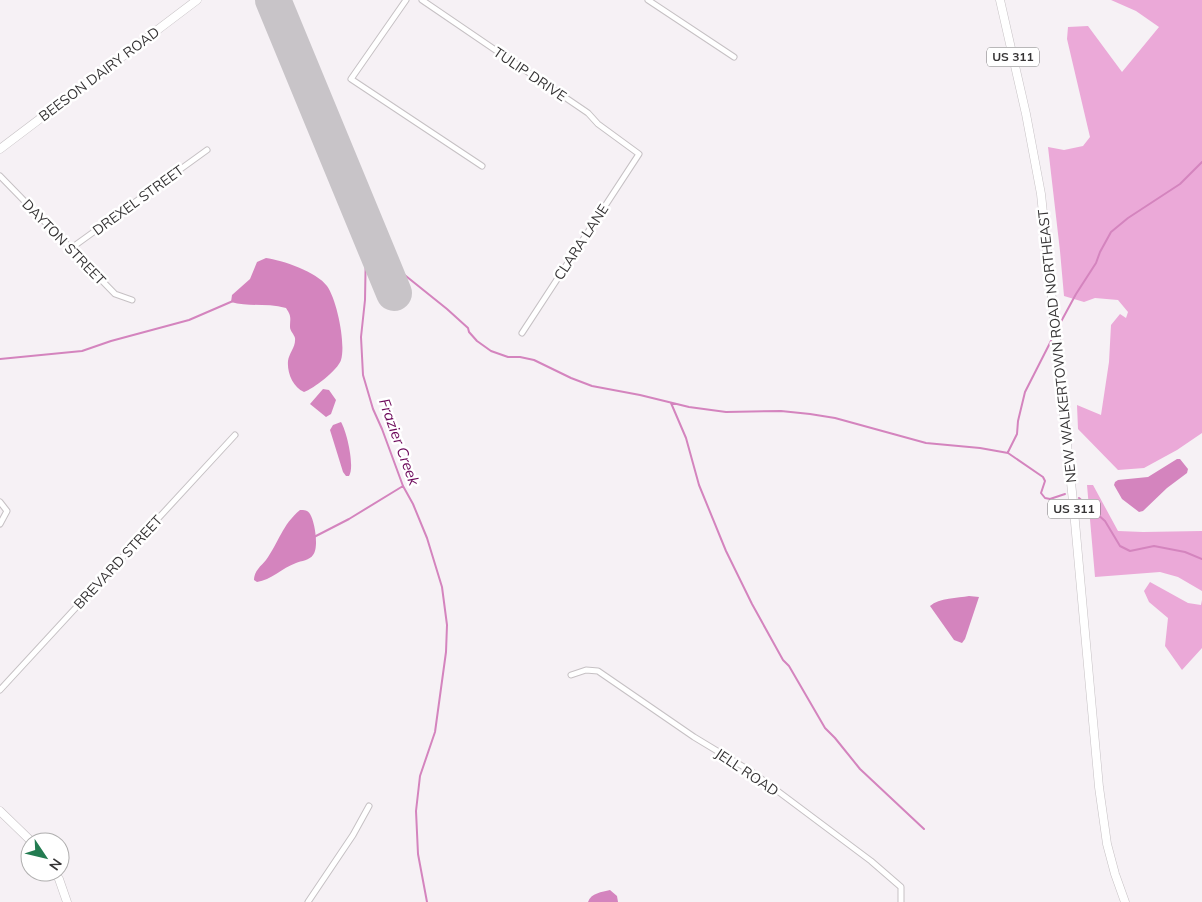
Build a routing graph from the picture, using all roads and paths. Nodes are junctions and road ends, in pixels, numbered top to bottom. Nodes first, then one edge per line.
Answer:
1 (197, 0) edge
2 (406, 0) edge
3 (422, 0) edge
4 (648, 0) edge
5 (1000, 0) edge
6 (734, 57) dead end
7 (0, 149) edge
8 (207, 150) dead end
9 (636, 151) joint
10 (482, 166) dead end
11 (0, 176) edge
12 (70, 249) junction
13 (132, 300) dead end
14 (522, 333) dead end
15 (235, 435) dead end
16 (0, 502) edge
17 (0, 524) edge
18 (571, 675) dead end
19 (0, 690) edge
20 (369, 806) dead end
21 (0, 810) edge
22 (22, 832) edge
23 (60, 882) edge
24 (67, 902) edge
25 (308, 902) edge
26 (901, 902) edge
27 (1125, 902) edge

1 - 7 main road, BEESON DAIRY ROAD
2 - 10 street
3 - 9 street, TULIP DRIVE
4 - 6 street
5 - 27 main road, NEW WALKERTOWN ROAD NORTHEAST / US 311
8 - 12 street, DREXEL STREET
9 - 14 street, CLARA LANE
11 - 12 street, DAYTON STREET
12 - 13 street, DAYTON STREET
15 - 19 street, BREVARD STREET
16 - 17 street
18 - 26 street, JELL ROAD
20 - 25 street
21 - 22 main road
23 - 24 main road

